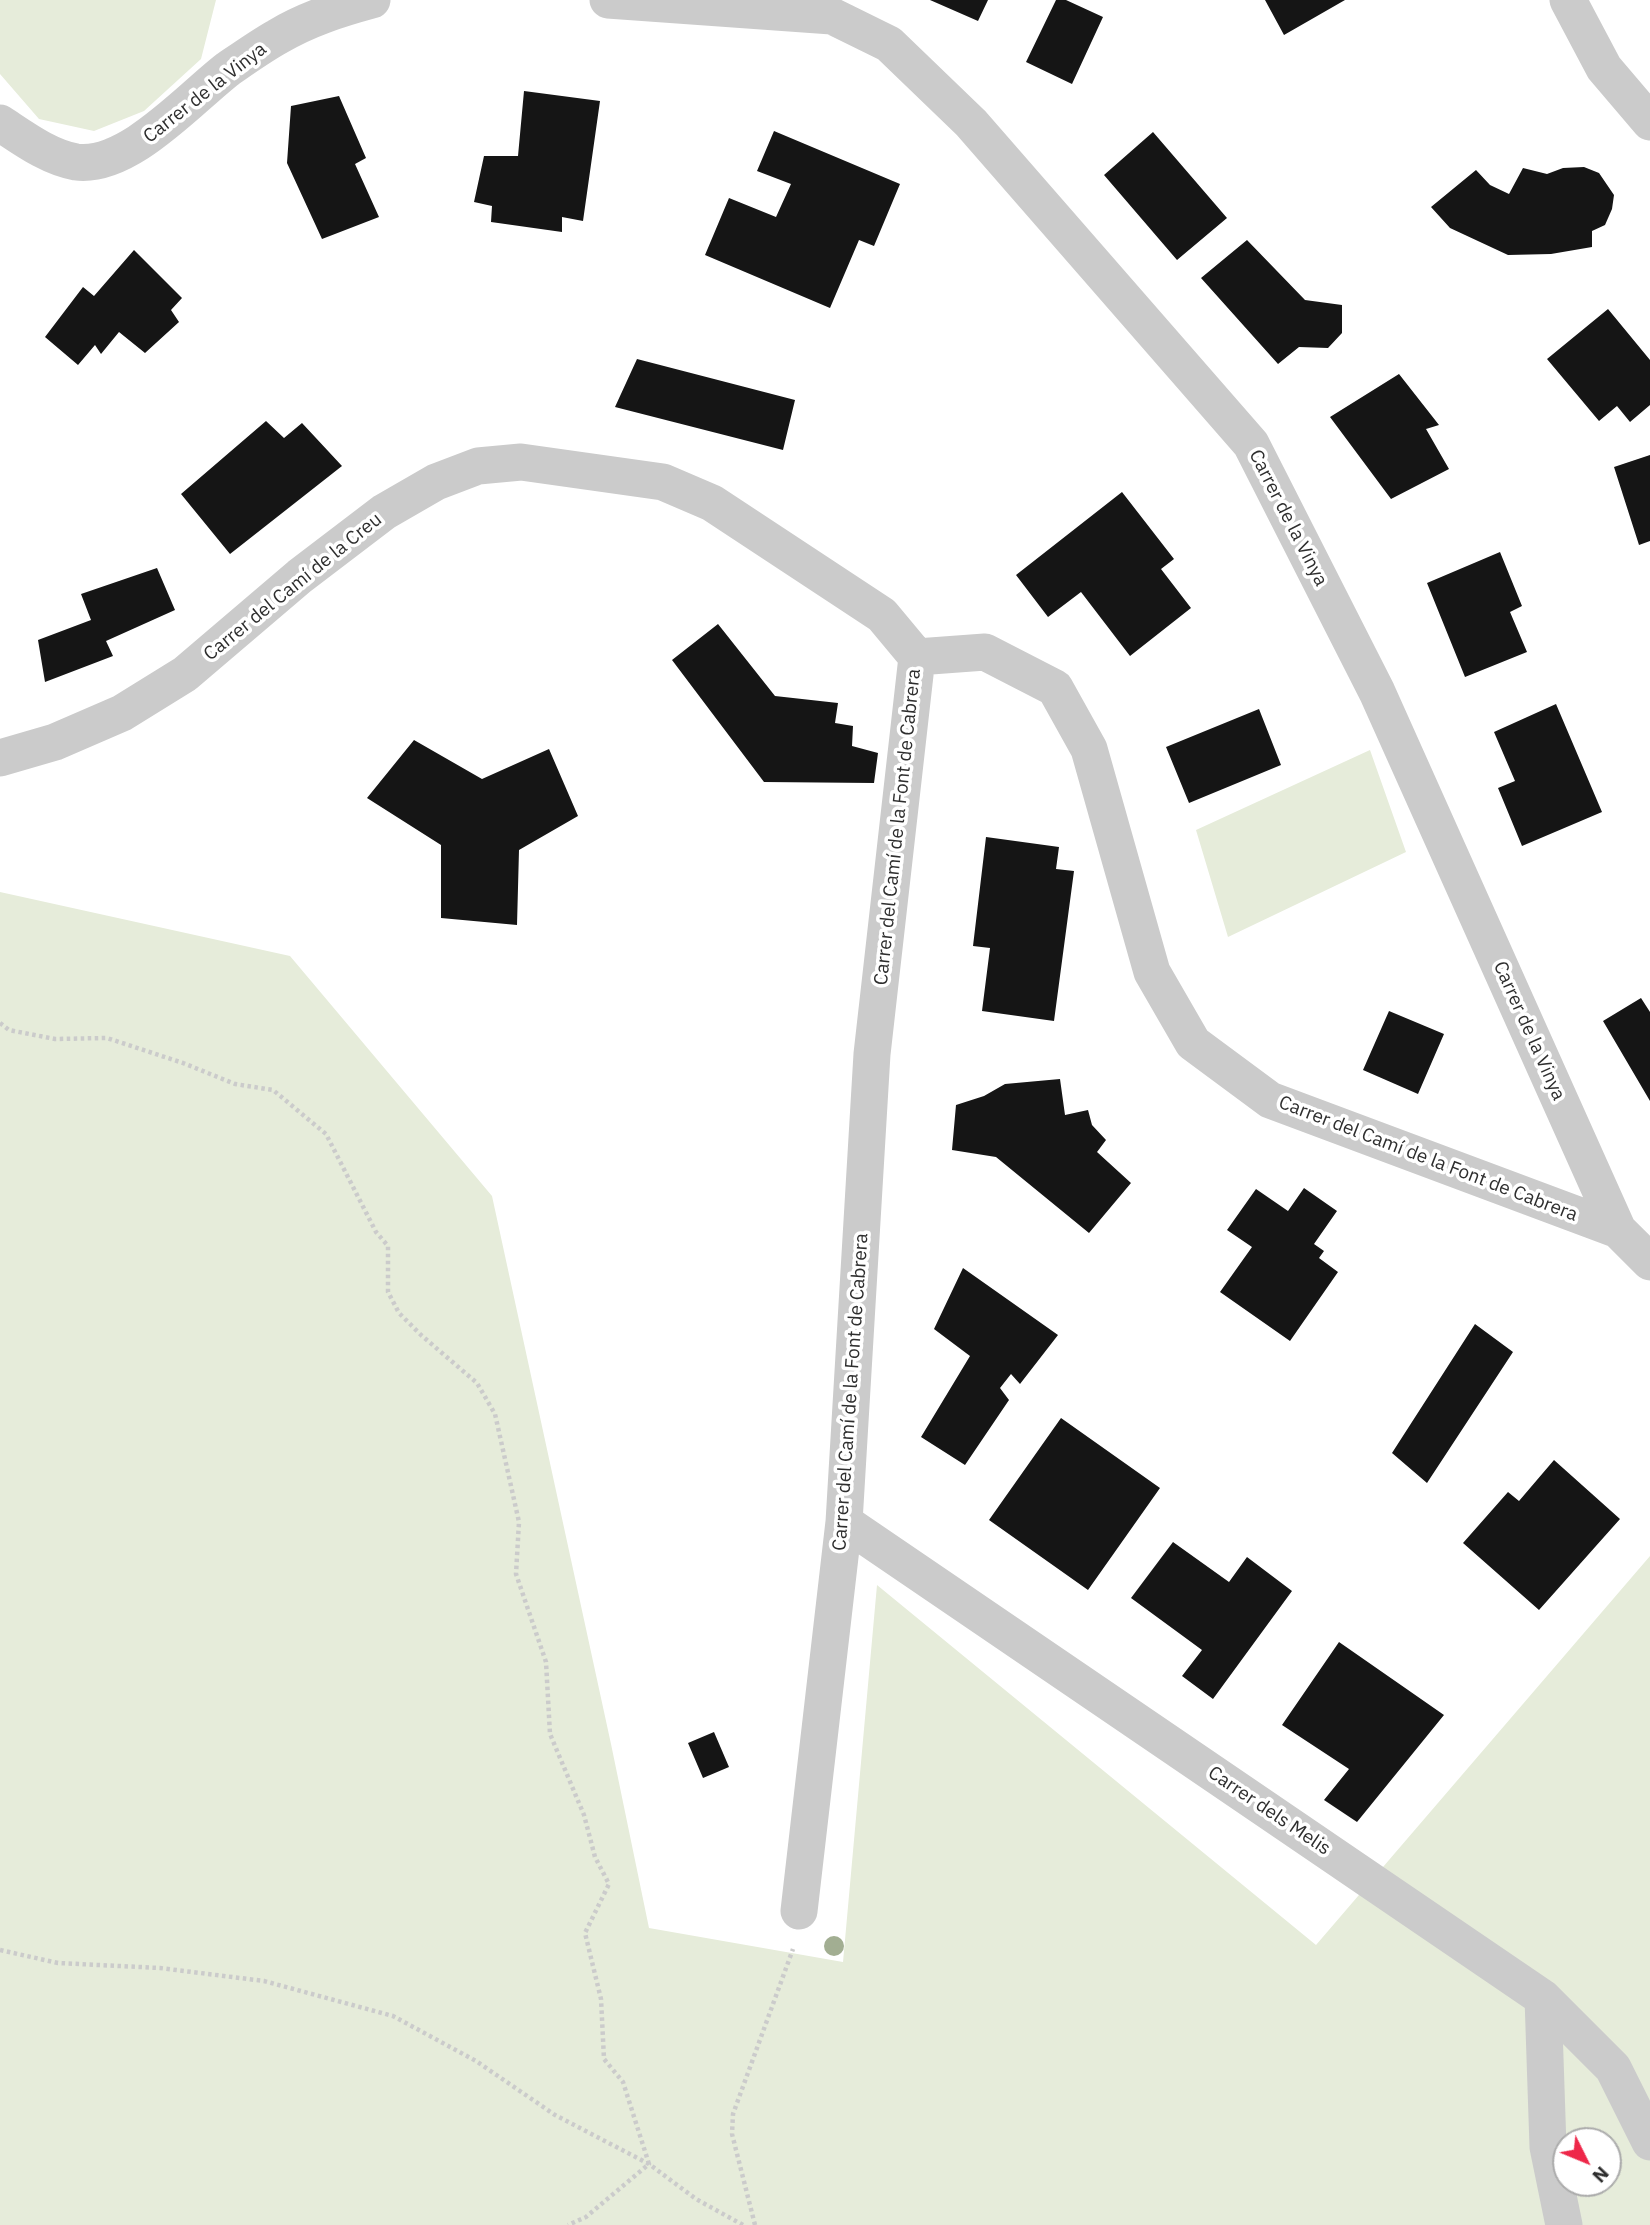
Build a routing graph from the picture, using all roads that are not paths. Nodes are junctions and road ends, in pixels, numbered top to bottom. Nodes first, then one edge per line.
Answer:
1 (372, 0) edge
2 (608, 0) edge
3 (1568, 0) edge
4 (1650, 122) edge
5 (0, 123) edge
6 (917, 657) junction
7 (0, 758) edge
8 (1618, 1230) junction
9 (1650, 1262) edge
10 (844, 1522) junction
11 (799, 1911) road end
12 (1543, 1998) junction
13 (1650, 2142) edge
14 (1564, 2225) edge

1 - 5 street, Carrer de la Vinya
2 - 8 street, Carrer de la Vinya
3 - 4 street
6 - 7 street, Carrer del Camí de la Creu
6 - 8 street, Carrer del Camí de la Font de Cabrera
6 - 10 street, Carrer del Camí de la Font de Cabrera
8 - 9 street, Carrer del Camí de la Font de Cabrera
10 - 11 street, Carrer del Camí de la Font de Cabrera
10 - 12 street, Carrer dels Melis
12 - 13 street, Carrer dels Melis
12 - 14 street

